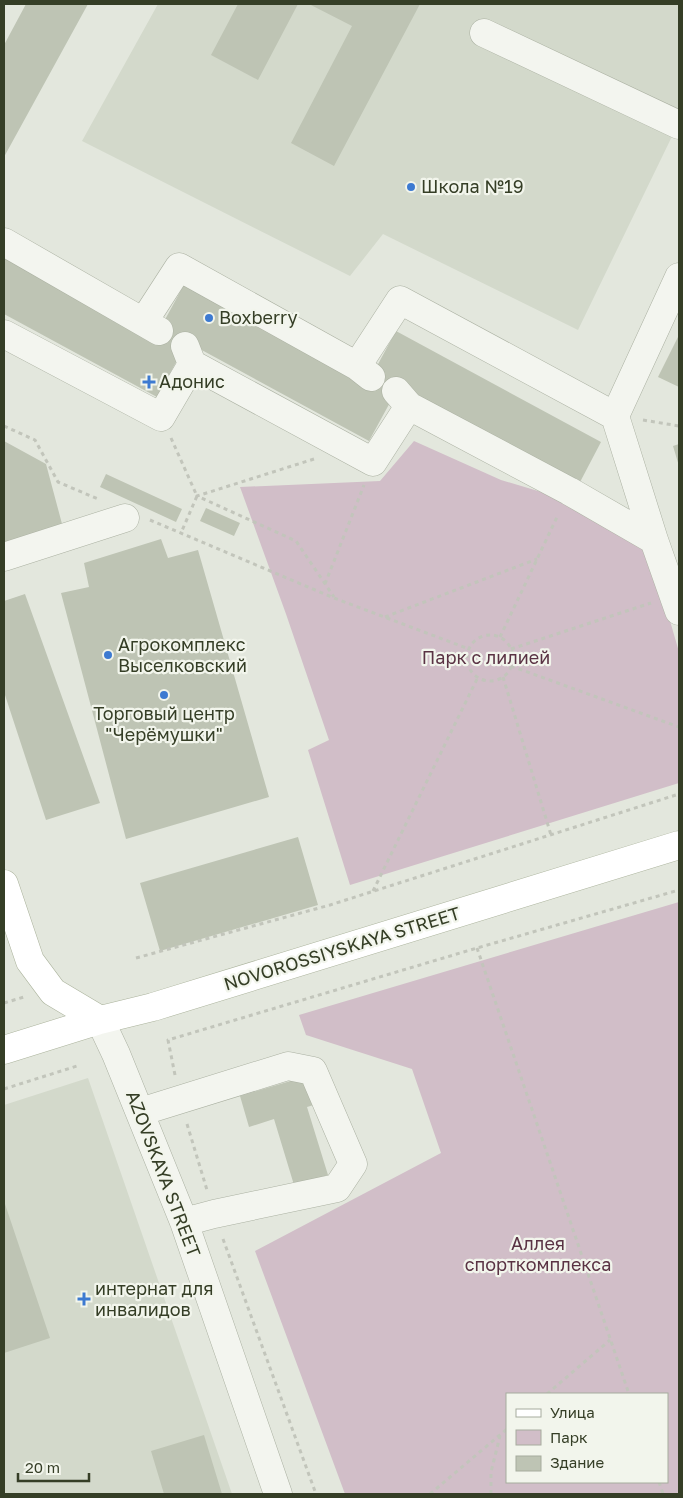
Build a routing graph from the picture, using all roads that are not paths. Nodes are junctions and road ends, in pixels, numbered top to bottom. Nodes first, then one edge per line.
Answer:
1 (484, 33) dead end
2 (679, 125) edge
3 (4, 242) edge
4 (679, 277) edge
5 (4, 334) edge
6 (615, 416) junction
7 (136, 519) road end
8 (654, 540) junction
9 (4, 557) edge
10 (677, 604) edge
11 (679, 845) edge
12 (4, 884) edge
13 (100, 1020) junction
14 (4, 1050) edge
15 (140, 1112) junction
16 (184, 1222) junction
17 (278, 1494) edge

1 - 2 street
3 - 6 street
4 - 6 street
5 - 8 street
6 - 8 street
7 - 9 street
8 - 10 street
11 - 13 main road, NOVOROSSIYSKAYA STREET
12 - 13 main road
13 - 14 main road, NOVOROSSIYSKAYA STREET
13 - 15 street, AZOVSKAYA STREET
15 - 16 street, AZOVSKAYA STREET
15 - 16 street
16 - 17 street, AZOVSKAYA STREET

